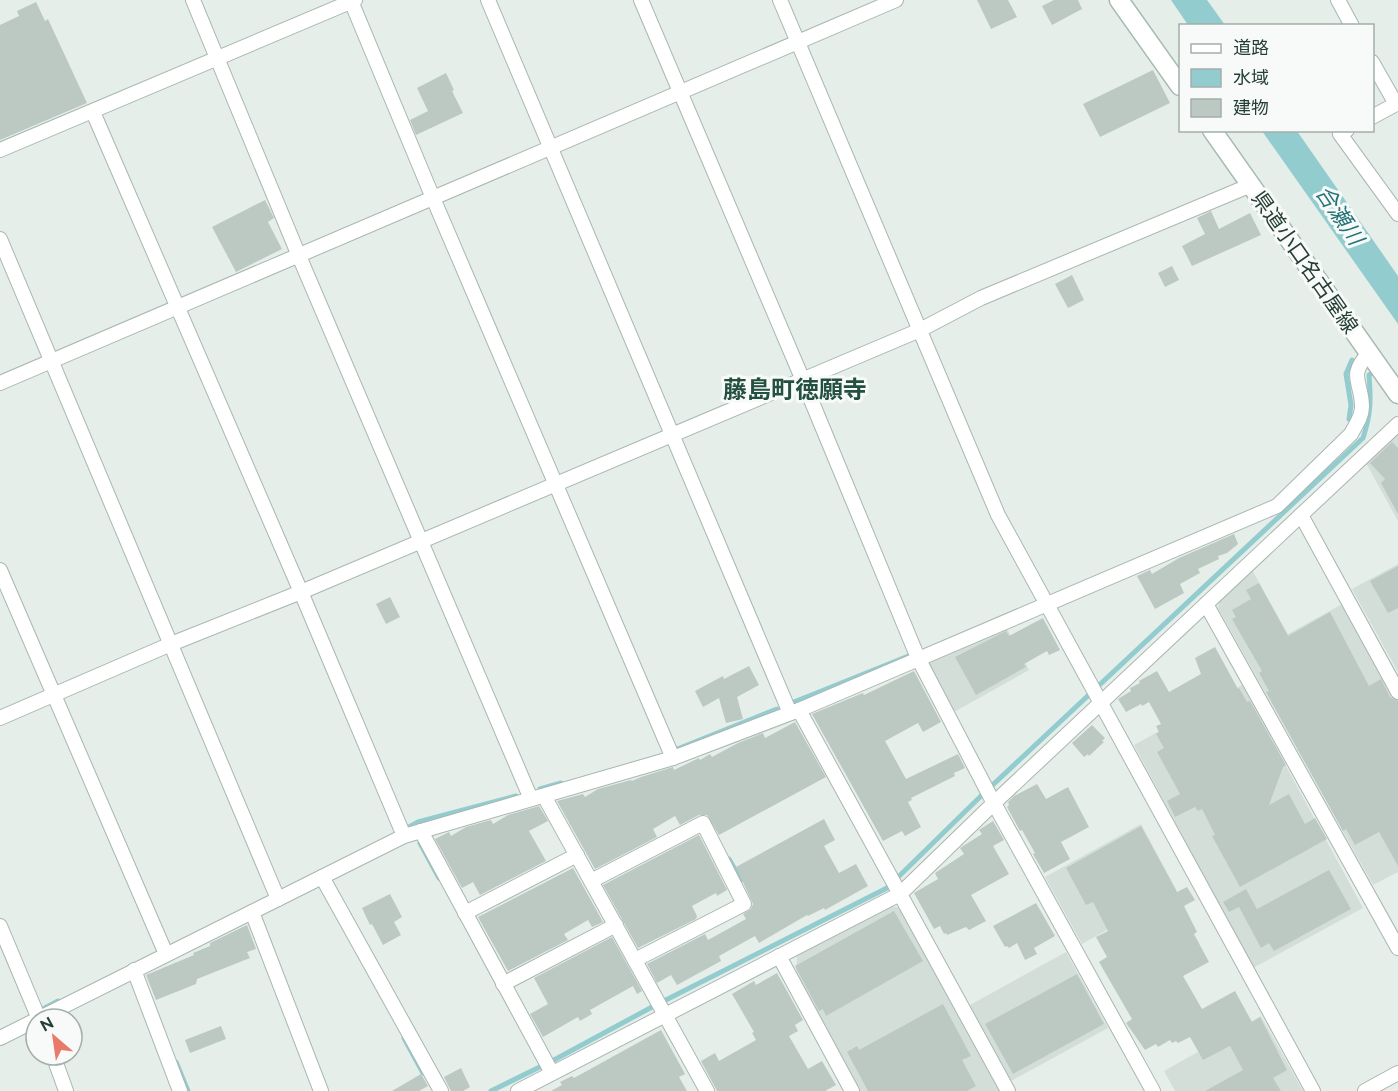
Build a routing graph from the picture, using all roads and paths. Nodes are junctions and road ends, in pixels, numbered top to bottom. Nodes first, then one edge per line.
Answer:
1 (193, 0) edge
2 (488, 0) edge
3 (641, 0) edge
4 (780, 0) edge
5 (896, 0) edge
6 (1119, 0) edge
7 (1338, 0) edge
8 (353, 1) edge
9 (1351, 24) edge
10 (799, 43) junction
11 (217, 58) junction
12 (1374, 65) edge
13 (1179, 85) edge
14 (681, 93) junction
15 (1397, 104) edge
16 (93, 112) junction
17 (1374, 116) edge
18 (1213, 132) edge
19 (1344, 132) edge
20 (551, 148) junction
21 (0, 150) edge
22 (1251, 185) junction
23 (433, 198) junction
24 (1398, 214) edge
25 (0, 239) edge
26 (298, 256) junction
27 (177, 307) junction
28 (920, 330) junction
29 (1369, 353) junction
30 (52, 362) junction
31 (802, 378) junction
32 (0, 383) edge
33 (1398, 394) edge
34 (1398, 424) edge
35 (672, 434) junction
36 (556, 483) junction
37 (1301, 515) junction
38 (422, 540) junction
39 (0, 570) edge
40 (301, 592) junction
41 (1047, 604) junction
42 (1206, 604) junction
43 (171, 644) junction
44 (918, 658) junction
45 (1398, 692) edge
46 (54, 695) junction
47 (1097, 695) junction
48 (794, 712) junction
49 (0, 718) edge
50 (673, 758) junction
51 (990, 795) junction
52 (538, 798) junction
53 (421, 831) junction
54 (404, 836) junction
55 (577, 855) junction
56 (322, 877) junction
57 (591, 881) junction
58 (895, 886) junction
59 (278, 899) junction
60 (252, 912) junction
61 (465, 913) junction
62 (616, 925) junction
63 (0, 926) edge
64 (1398, 948) edge
65 (166, 954) junction
66 (779, 956) junction
67 (635, 960) junction
68 (134, 970) junction
69 (503, 984) junction
70 (33, 1007) edge
71 (62, 1007) edge
72 (662, 1008) junction
73 (24, 1026) edge
74 (0, 1038) edge
75 (57, 1067) edge
76 (1398, 1073) edge
77 (547, 1074) edge
78 (66, 1091) edge
79 (180, 1091) edge
80 (321, 1091) edge
81 (441, 1091) edge
82 (518, 1091) edge
83 (707, 1091) edge
84 (852, 1091) edge
85 (1008, 1091) edge
86 (1153, 1091) edge
87 (1313, 1091) edge
88 (1365, 1091) edge

1 - 11 street
2 - 20 street
3 - 14 street
4 - 10 street
5 - 10 street
6 - 13 main road
7 - 9 street
8 - 11 street
8 - 23 street
10 - 14 street
10 - 28 street
11 - 16 street
11 - 26 street
12 - 15 street
14 - 20 street
14 - 31 street
15 - 17 street
16 - 21 street
16 - 27 street
18 - 22 main road, 県道小口名古屋線
19 - 24 street
20 - 23 street
20 - 35 street
22 - 28 street
22 - 29 main road, 県道小口名古屋線
23 - 26 street
23 - 36 street
25 - 30 street
26 - 27 street
26 - 38 street
27 - 30 street
27 - 40 street
28 - 31 street
28 - 41 street
29 - 33 main road, 県道小口名古屋線
29 - 41 street
30 - 32 street
30 - 43 street
31 - 35 street
31 - 44 street
34 - 37 street
35 - 36 street
35 - 48 street
36 - 38 street
36 - 50 street
37 - 42 street
37 - 45 street
38 - 40 street
38 - 52 street
39 - 46 street
40 - 43 street
40 - 54 street
41 - 44 street
41 - 47 street
42 - 47 street
42 - 64 street
43 - 46 street
43 - 59 street
44 - 48 street
44 - 51 street
46 - 49 street
46 - 65 street
47 - 51 street
47 - 87 street
48 - 50 street
48 - 58 street
50 - 52 street
51 - 58 street
51 - 86 street
52 - 53 street
52 - 55 street
53 - 54 street
53 - 61 street
54 - 56 street
55 - 57 street
55 - 61 street
56 - 59 street
56 - 81 street
57 - 62 street
57 - 67 street
58 - 66 street
58 - 85 street
59 - 60 street
60 - 65 street
60 - 80 street
61 - 69 street
62 - 67 street
62 - 69 street
63 - 70 street
65 - 68 street
66 - 72 street
66 - 84 street
67 - 72 street
68 - 71 street
68 - 79 street
69 - 77 street
72 - 77 street
72 - 83 street
73 - 74 street
75 - 78 street
76 - 88 street
77 - 82 street

